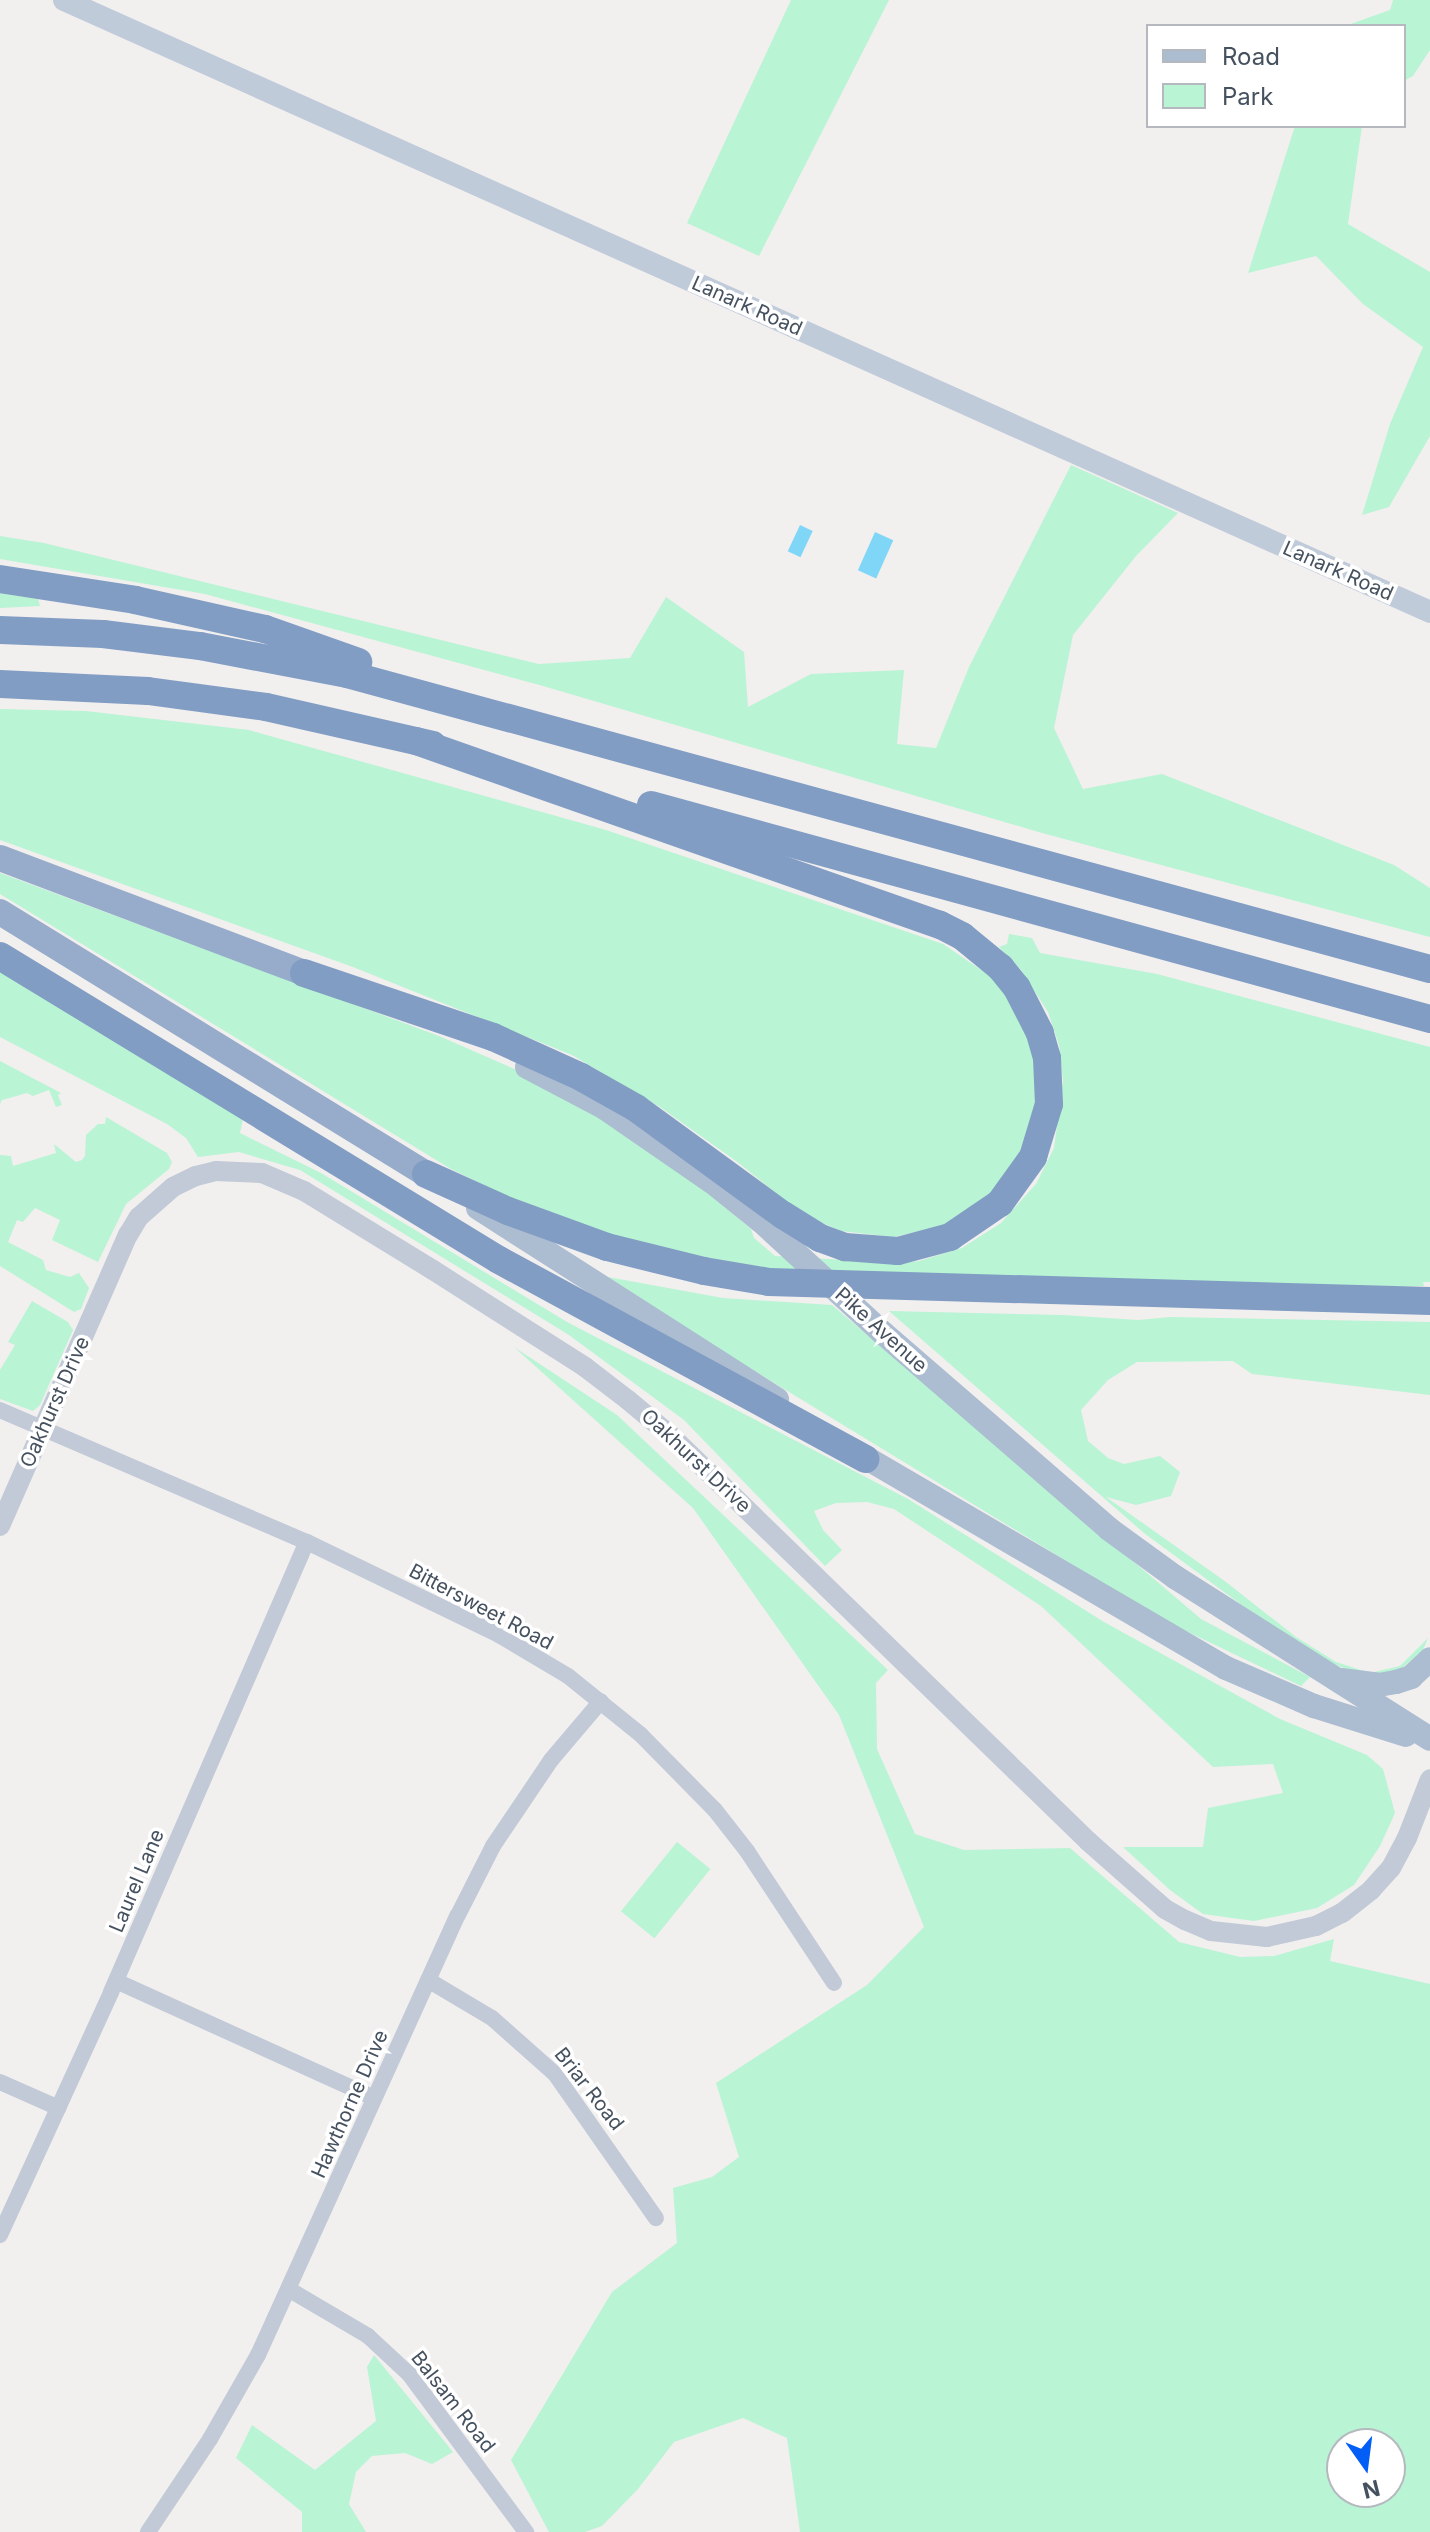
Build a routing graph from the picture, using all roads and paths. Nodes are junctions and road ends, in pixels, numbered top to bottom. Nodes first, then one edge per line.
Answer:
1 (64, 0) edge
2 (0, 579) edge
3 (1430, 612) edge
4 (0, 630) edge
5 (0, 684) edge
6 (517, 718) junction
7 (416, 741) junction
8 (0, 858) edge
9 (0, 912) edge
10 (0, 956) edge
11 (1430, 969) edge
12 (304, 973) junction
13 (1430, 1019) edge
14 (426, 1174) junction
15 (1428, 1301) edge
16 (0, 1410) edge
17 (43, 1430) junction
18 (866, 1459) junction
19 (0, 1526) edge
20 (307, 1542) junction
21 (1430, 1659) edge
22 (1331, 1678) junction
23 (601, 1701) junction
24 (1430, 1741) edge
25 (1430, 1779) edge
26 (428, 1980) junction
27 (116, 1981) junction
28 (834, 1983) dead end
29 (0, 2082) edge
30 (374, 2098) junction
31 (59, 2108) junction
32 (656, 2218) dead end
33 (0, 2235) edge
34 (290, 2290) junction
35 (148, 2532) edge
36 (526, 2532) edge

1 - 3 main road, Lanark Road
2 - 6 highway
4 - 6 highway
5 - 7 highway
6 - 11 highway
7 - 12 highway
7 - 13 highway
8 - 12 highway
9 - 14 highway
10 - 18 highway
12 - 22 main road, Pike Avenue
14 - 15 highway
14 - 18 main road, Pike Avenue
16 - 17 street, Bittersweet Road
17 - 19 street, Oakhurst Drive
17 - 20 street, Bittersweet Road
17 - 25 street, Oakhurst Drive
18 - 24 main road, Pike Avenue
20 - 23 street, Bittersweet Road
20 - 27 street, Laurel Lane
21 - 22 main road
22 - 24 main road, Pike Avenue
23 - 26 street, Hawthorne Drive
23 - 28 street, Bittersweet Road
26 - 30 street, Hawthorne Drive
26 - 32 street, Briar Road
27 - 30 street
27 - 31 street, Laurel Lane
29 - 31 street
30 - 34 street, Hawthorne Drive
31 - 33 street, Laurel Lane
34 - 35 street, Hawthorne Drive
34 - 36 street, Balsam Road

